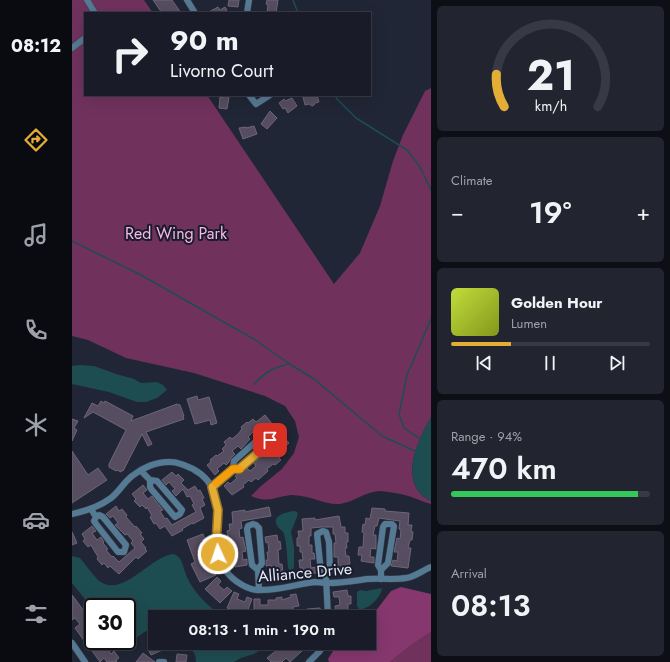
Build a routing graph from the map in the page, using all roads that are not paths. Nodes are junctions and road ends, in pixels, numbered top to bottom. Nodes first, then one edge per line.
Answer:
1 (87, 0) edge
2 (187, 0) edge
3 (249, 0) edge
4 (94, 12) edge
5 (195, 12) edge
6 (247, 12) edge
7 (84, 39) edge
8 (72, 48) edge
9 (251, 96) edge
10 (268, 96) edge
11 (233, 469) junction
12 (141, 471) junction
13 (150, 480) junction
14 (212, 487) junction
15 (91, 509) junction
16 (72, 514) edge
17 (96, 517) junction
18 (431, 568) edge
19 (258, 570) junction
20 (381, 570) junction
21 (381, 579) junction
22 (326, 580) junction
23 (259, 590) junction
24 (328, 610) edge
25 (72, 643) edge
26 (320, 650) edge
27 (85, 662) edge
28 (159, 662) edge
29 (164, 662) edge
30 (309, 662) edge

1 - 4 street
2 - 5 street
3 - 6 street
7 - 8 street
9 - 10 street
11 - 11 street
11 - 14 street
12 - 13 street
12 - 14 street, Alliance Drive
12 - 15 street, Alliance Drive
13 - 13 street
14 - 23 street, Alliance Drive
15 - 16 street, Alliance Drive
15 - 17 street
17 - 17 street
18 - 21 street, Alliance Drive
19 - 19 street
19 - 23 street
20 - 20 street
20 - 21 street
21 - 22 street, Alliance Drive
22 - 22 street
22 - 23 street, Alliance Drive
22 - 24 street
25 - 27 street
26 - 30 street
28 - 29 street

